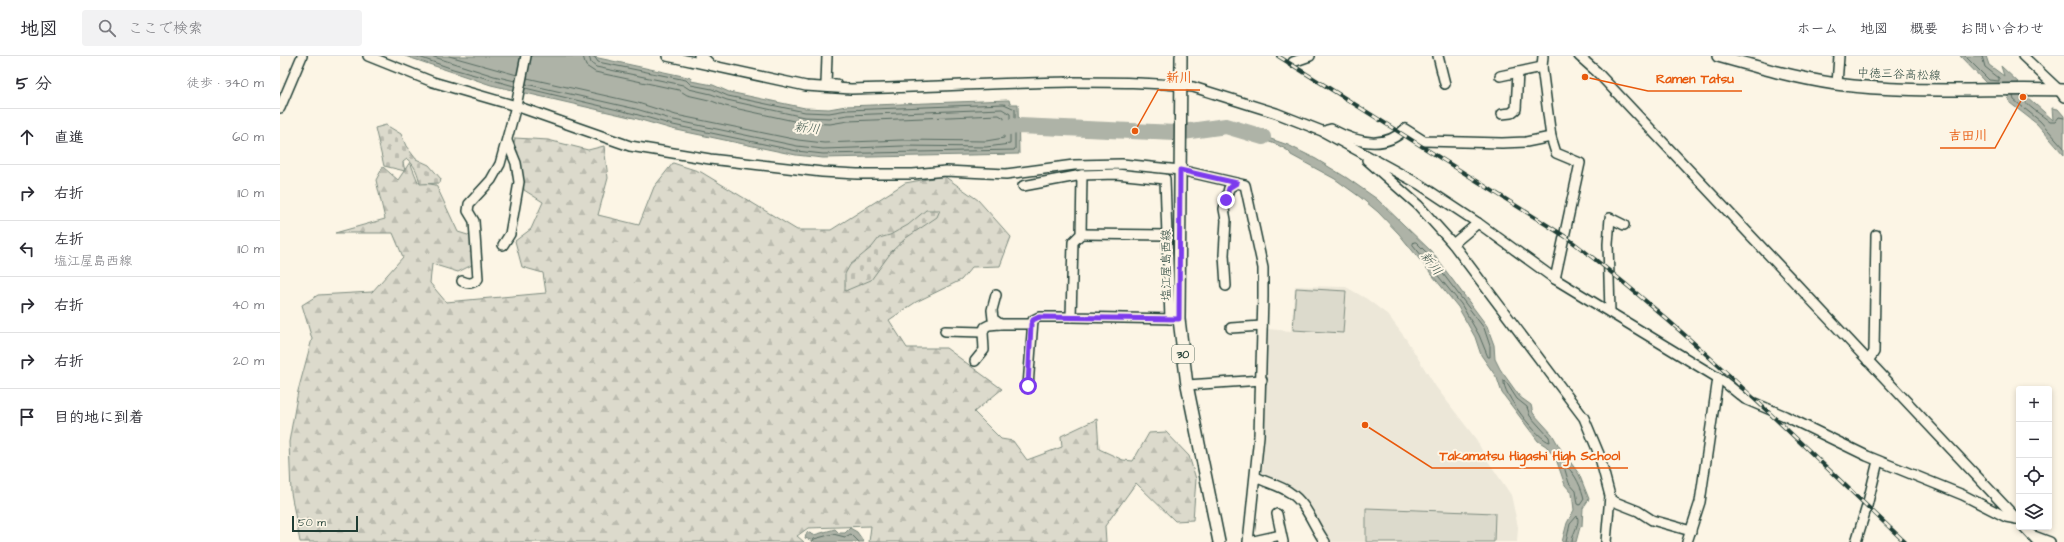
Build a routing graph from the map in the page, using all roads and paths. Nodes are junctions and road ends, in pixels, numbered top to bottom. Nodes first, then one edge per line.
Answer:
1 (302, 56) edge
2 (368, 56) edge
3 (526, 56) edge
4 (667, 56) edge
5 (699, 56) edge
6 (826, 56) edge
7 (1181, 56) edge
8 (1310, 56) edge
9 (1438, 56) edge
10 (1543, 56) edge
11 (1579, 56) edge
12 (1718, 56) edge
13 (1839, 56) edge
14 (2023, 56) edge
15 (1293, 62) dead end
16 (712, 66) junction
17 (1542, 67) junction
18 (1518, 72) junction
19 (1500, 76) dead end
20 (1445, 84) dead end
21 (1837, 84) junction
22 (1180, 88) junction
23 (871, 89) junction
24 (2062, 92) edge
25 (516, 106) junction
26 (280, 108) edge
27 (1502, 114) dead end
28 (1322, 131) junction
29 (1551, 138) junction
30 (507, 141) junction
31 (1359, 153) junction
32 (1180, 166) junction
33 (1082, 175) junction
34 (1237, 183) junction
35 (1022, 186) dead end
36 (1478, 223) junction
37 (1624, 225) dead end
38 (1081, 234) junction
39 (1167, 235) junction
40 (1876, 235) dead end
41 (1453, 244) junction
42 (503, 245) dead end
43 (1555, 279) junction
44 (462, 280) dead end
45 (1226, 286) dead end
46 (996, 295) dead end
47 (1610, 312) junction
48 (1071, 317) junction
49 (1175, 319) junction
50 (1000, 324) junction
51 (1031, 324) junction
52 (1262, 326) junction
53 (1231, 328) dead end
54 (945, 330) dead end
55 (983, 332) junction
56 (975, 361) dead end
57 (1868, 361) junction
58 (1718, 378) junction
59 (1262, 380) junction
60 (1187, 385) junction
61 (1028, 386) dead end
62 (1878, 461) junction
63 (1256, 477) junction
64 (1610, 500) junction
65 (1277, 514) dead end
66 (2016, 518) edge
67 (2016, 520) edge
68 (2027, 530) edge
69 (1691, 531) junction
70 (2031, 534) junction
71 (1282, 538) edge
72 (1219, 542) edge
73 (1249, 542) edge
74 (1325, 542) edge
75 (1606, 542) edge
76 (1687, 542) edge
77 (1856, 542) edge
78 (2038, 542) edge
79 (2050, 542) edge

1 - 26 street
2 - 25 street
3 - 25 street
4 - 16 street
5 - 16 street
6 - 23 street
7 - 22 main road, 塩江屋島西線 / 30
8 - 15 street
9 - 20 street
10 - 17 street
11 - 57 street
12 - 21 main road, 中徳三谷高松線
13 - 21 street
14 - 24 street
16 - 23 street
17 - 18 street
17 - 29 street
18 - 19 street
18 - 27 street
21 - 24 main road, 中徳三谷高松線
22 - 23 street
22 - 28 street
22 - 32 main road, 塩江屋島西線 / 30
25 - 30 street
25 - 32 street
28 - 29 street
28 - 31 street
29 - 43 street
30 - 42 street
30 - 44 street
31 - 36 street
31 - 41 street
32 - 34 street
32 - 49 main road, 塩江屋島西線 / 30
33 - 35 street
33 - 38 street
33 - 39 street
34 - 45 street
34 - 52 street
36 - 41 street
36 - 43 street
37 - 47 street
38 - 39 street
38 - 48 street
39 - 49 street
40 - 57 street
41 - 64 street
43 - 47 street
46 - 50 street
47 - 58 street
48 - 49 street
48 - 51 street
49 - 60 main road, 塩江屋島西線 / 30
50 - 51 street
50 - 55 street
51 - 61 street
52 - 53 street
52 - 59 street
54 - 55 street
55 - 56 street
57 - 66 street
58 - 62 street
58 - 69 street
59 - 60 street
59 - 63 street
60 - 72 main road, 塩江屋島西線 / 30
62 - 67 street
62 - 77 street
63 - 73 street
63 - 74 street
64 - 69 street
64 - 75 street
65 - 71 street
68 - 70 street
69 - 76 street
70 - 78 street
70 - 79 street
71 - 73 street

